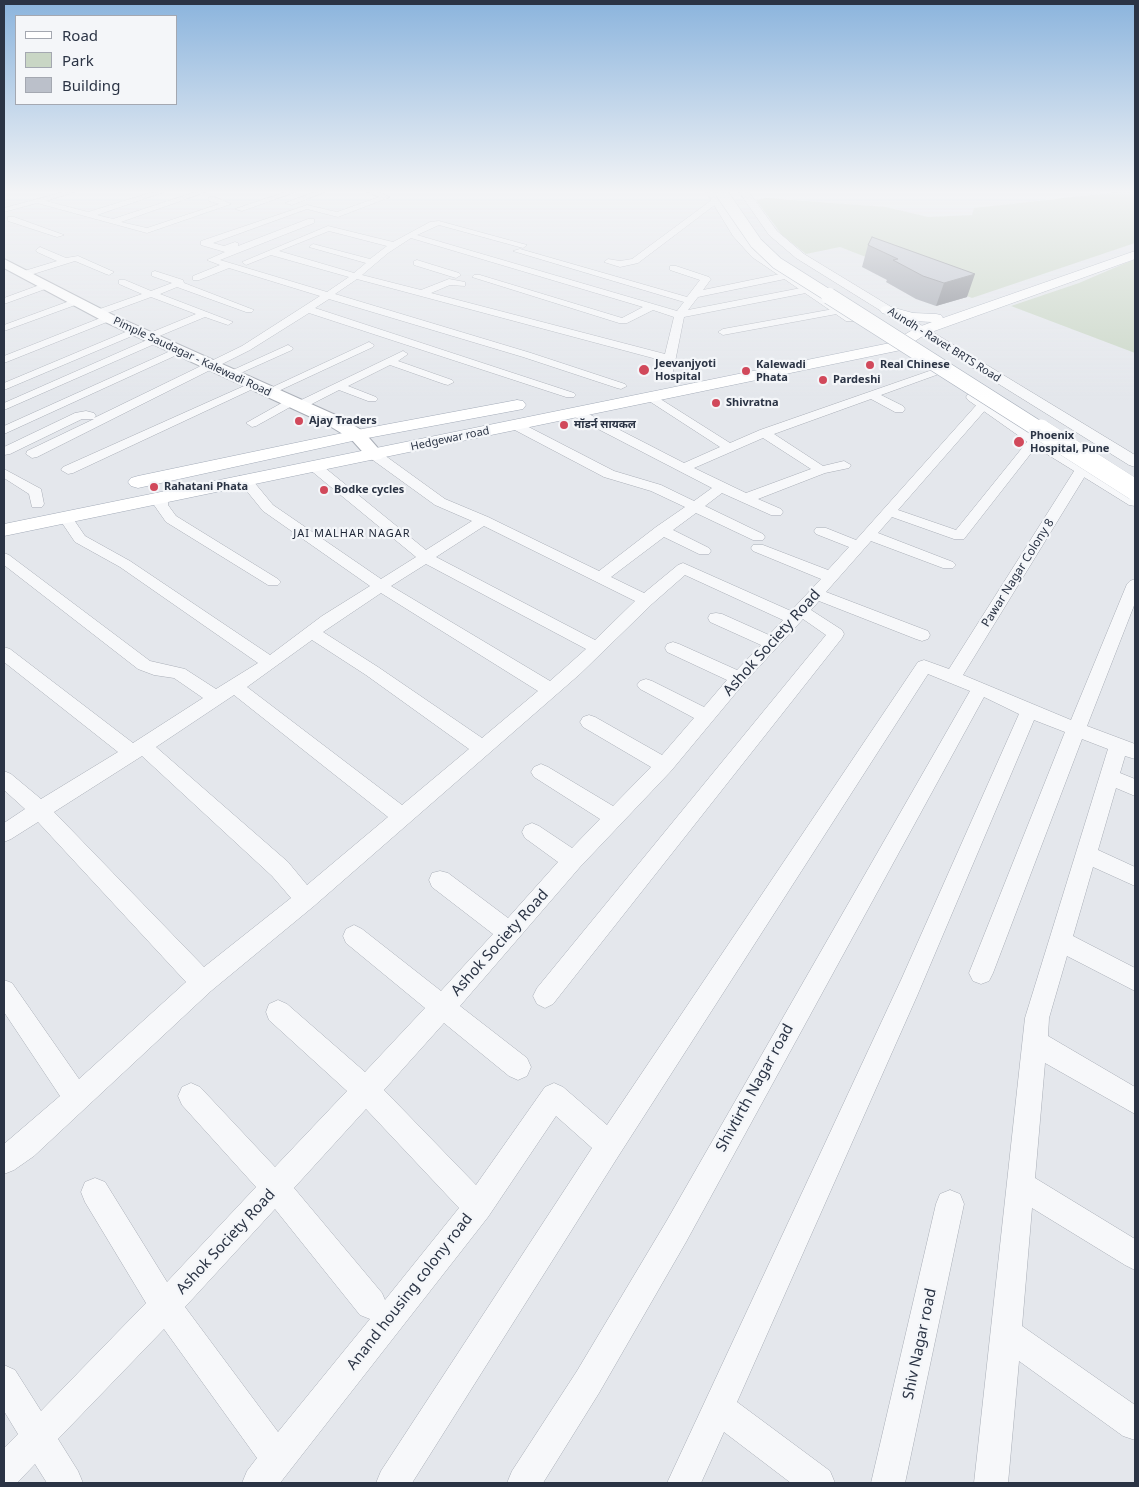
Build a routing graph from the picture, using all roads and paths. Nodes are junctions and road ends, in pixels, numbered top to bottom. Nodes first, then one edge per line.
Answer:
1 (64, 261) edge
2 (84, 261) edge
3 (216, 261) edge
4 (304, 261) edge
5 (454, 261) edge
6 (500, 261) edge
7 (567, 261) edge
8 (632, 261) edge
9 (765, 261) edge
10 (774, 261) edge
11 (792, 261) edge
12 (808, 261) edge
13 (1103, 261) edge
14 (1116, 261) edge
15 (372, 262) edge
16 (608, 262) dead end
17 (4, 263) edge
18 (417, 263) dead end
19 (279, 264) dead end
20 (229, 265) junction
21 (673, 268) dead end
22 (437, 269) junction
23 (109, 272) dead end
24 (307, 272) dead end
25 (24, 274) junction
26 (155, 274) dead end
27 (456, 274) dead end
28 (197, 275) dead end
29 (355, 276) junction
30 (785, 276) junction
31 (476, 277) dead end
32 (122, 282) dead end
33 (177, 284) junction
34 (462, 284) dead end
35 (46, 286) junction
36 (806, 290) junction
37 (151, 294) junction
38 (423, 294) junction
39 (1017, 294) junction
40 (328, 295) junction
41 (693, 297) junction
42 (478, 298) dead end
43 (4, 300) edge
44 (75, 302) junction
45 (231, 303) junction
46 (652, 307) junction
47 (307, 309) junction
48 (248, 310) dead end
49 (887, 310) junction
50 (839, 311) junction
51 (534, 312) dead end
52 (205, 314) junction
53 (679, 315) junction
54 (103, 316) junction
55 (936, 318) junction
56 (228, 322) dead end
57 (4, 328) edge
58 (917, 329) junction
59 (135, 331) junction
60 (723, 332) dead end
61 (879, 336) junction
62 (152, 339) junction
63 (369, 345) dead end
64 (895, 347) junction
65 (288, 348) dead end
66 (177, 350) junction
67 (403, 354) dead end
68 (670, 359) junction
69 (4, 360) edge
70 (389, 361) junction
71 (210, 366) junction
72 (375, 368) junction
73 (934, 372) junction
74 (230, 374) junction
75 (392, 374) dead end
76 (666, 377) junction
77 (448, 382) dead end
78 (253, 385) junction
79 (339, 386) junction
80 (621, 386) junction
81 (4, 387) edge
82 (268, 392) junction
83 (872, 395) junction
84 (650, 397) junction
85 (372, 399) dead end
86 (295, 404) junction
87 (572, 404) junction
88 (984, 404) junction
89 (4, 407) edge
90 (899, 409) dead end
91 (100, 420) junction
92 (252, 422) dead end
93 (515, 425) junction
94 (4, 430) edge
95 (764, 433) junction
96 (357, 435) junction
97 (1036, 440) junction
98 (729, 448) junction
99 (5, 452) dead end
100 (32, 454) dead end
101 (375, 454) junction
102 (1135, 462) edge
103 (844, 465) dead end
104 (314, 466) junction
105 (685, 467) junction
106 (1083, 468) junction
107 (68, 470) dead end
108 (821, 470) junction
109 (1135, 471) edge
110 (4, 473) edge
111 (244, 480) junction
112 (124, 486) dead end
113 (721, 487) junction
114 (1135, 490) edge
115 (162, 497) junction
116 (747, 498) junction
117 (56, 500) dead end
118 (1135, 501) edge
119 (29, 506) joint
120 (692, 507) junction
121 (888, 511) junction
122 (776, 512) dead end
123 (65, 516) junction
124 (483, 520) junction
125 (4, 530) edge
126 (662, 530) junction
127 (822, 531) dead end
128 (863, 541) junction
129 (704, 551) dead end
130 (425, 557) junction
131 (4, 558) edge
132 (948, 565) dead end
133 (600, 577) junction
134 (831, 577) junction
135 (273, 582) dead end
136 (1135, 584) edge
137 (380, 586) junction
138 (816, 594) junction
139 (646, 600) junction
140 (798, 615) junction
141 (716, 618) dead end
142 (311, 632) junction
143 (922, 635) dead end
144 (772, 643) junction
145 (596, 648) junction
146 (673, 648) dead end
147 (4, 653) edge
148 (270, 663) junction
149 (739, 678) junction
150 (953, 678) junction
151 (646, 685) dead end
152 (234, 686) junction
153 (980, 688) junction
154 (551, 690) junction
155 (216, 698) junction
156 (1029, 711) junction
157 (707, 717) junction
158 (589, 722) dead end
159 (1076, 729) junction
160 (482, 748) junction
161 (1127, 748) edge
162 (137, 750) junction
163 (664, 766) junction
164 (541, 772) dead end
165 (1111, 777) junction
166 (4, 779) edge
167 (1135, 788) edge
168 (40, 810) junction
169 (402, 818) junction
170 (615, 818) junction
171 (532, 832) dead end
172 (4, 833) edge
173 (1086, 854) junction
174 (573, 861) junction
175 (1135, 877) edge
176 (440, 880) dead end
177 (306, 899) junction
178 (510, 933) junction
179 (354, 936) dead end
180 (1060, 941) junction
181 (981, 973) dead end
182 (1135, 980) edge
183 (203, 983) junction
184 (4, 991) edge
185 (545, 996) dead end
186 (442, 1008) junction
187 (278, 1012) dead end
188 (1034, 1042) junction
189 (518, 1068) dead end
190 (366, 1090) junction
191 (191, 1096) dead end
192 (77, 1099) junction
193 (1135, 1101) edge
194 (609, 1145) junction
195 (4, 1160) edge
196 (1021, 1185) junction
197 (276, 1188) junction
198 (95, 1192) dead end
199 (950, 1204) dead end
200 (478, 1207) junction
201 (1135, 1255) edge
202 (371, 1304) dead end
203 (165, 1306) junction
204 (1007, 1334) junction
205 (4, 1381) edge
206 (718, 1408) junction
207 (1135, 1424) edge
208 (36, 1437) junction
209 (269, 1471) edge
210 (4, 1472) edge
211 (66, 1483) edge
212 (393, 1483) edge
213 (524, 1483) edge
214 (684, 1483) edge
215 (818, 1483) edge
216 (888, 1483) edge
217 (991, 1483) edge

1 - 25 street
2 - 23 street
3 - 20 street
4 - 29 street
5 - 22 street
6 - 46 street
7 - 41 street
8 - 16 street
9 - 30 street
10 - 114 main road, bridge
11 - 109 main road
12 - 49 street, Aundh - Ravet BRTS Road
13 - 39 main road
14 - 39 main road
15 - 29 street
17 - 25 main road, Pimple Saudagar - Kalewadi Road
18 - 22 street
19 - 24 street
20 - 28 street
20 - 40 street
21 - 41 street
22 - 27 street
25 - 35 main road, Pimple Saudagar - Kalewadi Road
26 - 33 street
29 - 38 street
29 - 40 street
30 - 36 street
30 - 41 street
31 - 46 street
32 - 37 street
33 - 37 street
33 - 45 street
34 - 38 street
35 - 43 street
35 - 44 main road, Pimple Saudagar - Kalewadi Road
36 - 50 street
36 - 53 street
37 - 52 street
37 - 54 street
38 - 68 street
39 - 55 main road
39 - 58 main road
40 - 47 street
40 - 80 street
41 - 53 street
42 - 51 street
44 - 54 main road, Pimple Saudagar - Kalewadi Road
44 - 57 street
45 - 48 street
45 - 52 street
46 - 53 street
47 - 71 street
47 - 87 street
49 - 55 main road
49 - 58 street, Aundh - Ravet BRTS Road
50 - 60 street
50 - 61 street
52 - 56 street
52 - 62 street
53 - 68 street
54 - 59 main road, Pimple Saudagar - Kalewadi Road
54 - 69 street
55 - 58 main road
58 - 61 main road, Hedgewar road
58 - 64 main road
58 - 102 street, Aundh - Ravet BRTS Road
59 - 62 main road, Pimple Saudagar - Kalewadi Road
59 - 81 street
61 - 64 street
61 - 76 main road, Hedgewar road
62 - 66 main road, Pimple Saudagar - Kalewadi Road
62 - 89 street
63 - 82 street
64 - 73 street
64 - 84 main road, Hedgewar road
65 - 74 street
66 - 71 main road, Pimple Saudagar - Kalewadi Road
66 - 94 street
67 - 70 street
68 - 76 street
70 - 72 street
70 - 77 street
71 - 74 main road, Pimple Saudagar - Kalewadi Road
71 - 91 street
72 - 75 street
72 - 79 street
73 - 83 street
73 - 88 street
74 - 78 main road, Pimple Saudagar - Kalewadi Road
76 - 80 main road, Hedgewar road
78 - 82 main road, Pimple Saudagar - Kalewadi Road
78 - 107 street
79 - 85 street
79 - 86 street
80 - 87 main road, Hedgewar road
82 - 86 main road, Pimple Saudagar - Kalewadi Road
83 - 90 street
83 - 95 street
84 - 87 main road, Hedgewar road
84 - 98 street
86 - 92 street
86 - 96 main road, Pimple Saudagar - Kalewadi Road
87 - 93 main road, Hedgewar road
87 - 96 main road, Hedgewar road
87 - 105 street
88 - 97 street
88 - 121 street, Ashok Society Road
91 - 99 street
91 - 100 street
93 - 101 main road, Hedgewar road
93 - 120 street
95 - 98 street
95 - 108 street
96 - 101 main road, Pimple Saudagar - Kalewadi Road
96 - 112 main road, Hedgewar road
97 - 106 street
97 - 121 street
98 - 105 street
101 - 104 main road, Hedgewar road
101 - 124 street
103 - 108 street
104 - 111 main road, Hedgewar road
104 - 130 street
105 - 113 street
106 - 118 street
106 - 150 street, Pawar Nagar Colony 8
108 - 116 street
110 - 119 street
111 - 115 main road, Hedgewar road
111 - 137 street
113 - 116 street
113 - 120 street
115 - 123 main road, Hedgewar road
115 - 135 street
116 - 122 street
117 - 119 main road
120 - 126 street
120 - 134 street
121 - 128 street, Ashok Society Road
123 - 125 main road, Hedgewar road
123 - 148 street
124 - 130 street
124 - 133 street
126 - 129 street
126 - 133 street
127 - 128 street
128 - 132 street
128 - 134 street, Ashok Society Road
130 - 137 street
130 - 145 street
131 - 155 street
133 - 139 street
134 - 138 street, Ashok Society Road
136 - 159 street
137 - 142 street
137 - 154 street
138 - 140 street, Ashok Society Road
138 - 143 street
139 - 140 street
139 - 145 street
140 - 144 street, Ashok Society Road
140 - 185 street
141 - 144 street
142 - 148 street
142 - 160 street
144 - 149 street, Ashok Society Road
145 - 154 street
146 - 149 street
147 - 162 street
148 - 152 street
149 - 157 street, Ashok Society Road
150 - 153 street
150 - 194 street
151 - 157 street
152 - 155 street
152 - 169 street
153 - 156 street
153 - 213 street, Shivtirth Nagar road
154 - 160 street
155 - 162 street
156 - 159 street
156 - 206 street
157 - 163 street, Ashok Society Road
158 - 163 street
159 - 161 street
159 - 181 street
160 - 169 street
161 - 165 street
162 - 168 street
162 - 177 street
163 - 170 street, Ashok Society Road
164 - 170 street
165 - 167 street
165 - 173 street
166 - 168 street
168 - 172 street
168 - 183 street
169 - 177 street
170 - 174 street, Ashok Society Road
171 - 174 street
173 - 175 street
173 - 180 street
174 - 178 street, Ashok Society Road
176 - 178 street
177 - 183 street
178 - 186 street, Ashok Society Road
179 - 186 street
180 - 182 street
180 - 188 street
183 - 192 street
184 - 192 street
186 - 189 street
186 - 190 street, Ashok Society Road
187 - 190 street
188 - 193 street
188 - 196 street
190 - 197 street, Ashok Society Road
190 - 200 street
191 - 197 street
192 - 195 street
194 - 200 street, Anand housing colony road
194 - 212 street
196 - 201 street
196 - 204 street
197 - 202 street
197 - 203 street, Ashok Society Road
198 - 203 street
199 - 216 street, Shiv Nagar road
200 - 209 street, Anand housing colony road
203 - 208 street, Ashok Society Road
203 - 209 street
204 - 207 street
204 - 217 street
205 - 208 street
206 - 214 street
206 - 215 street
208 - 210 street, Ashok Society Road
208 - 211 street

